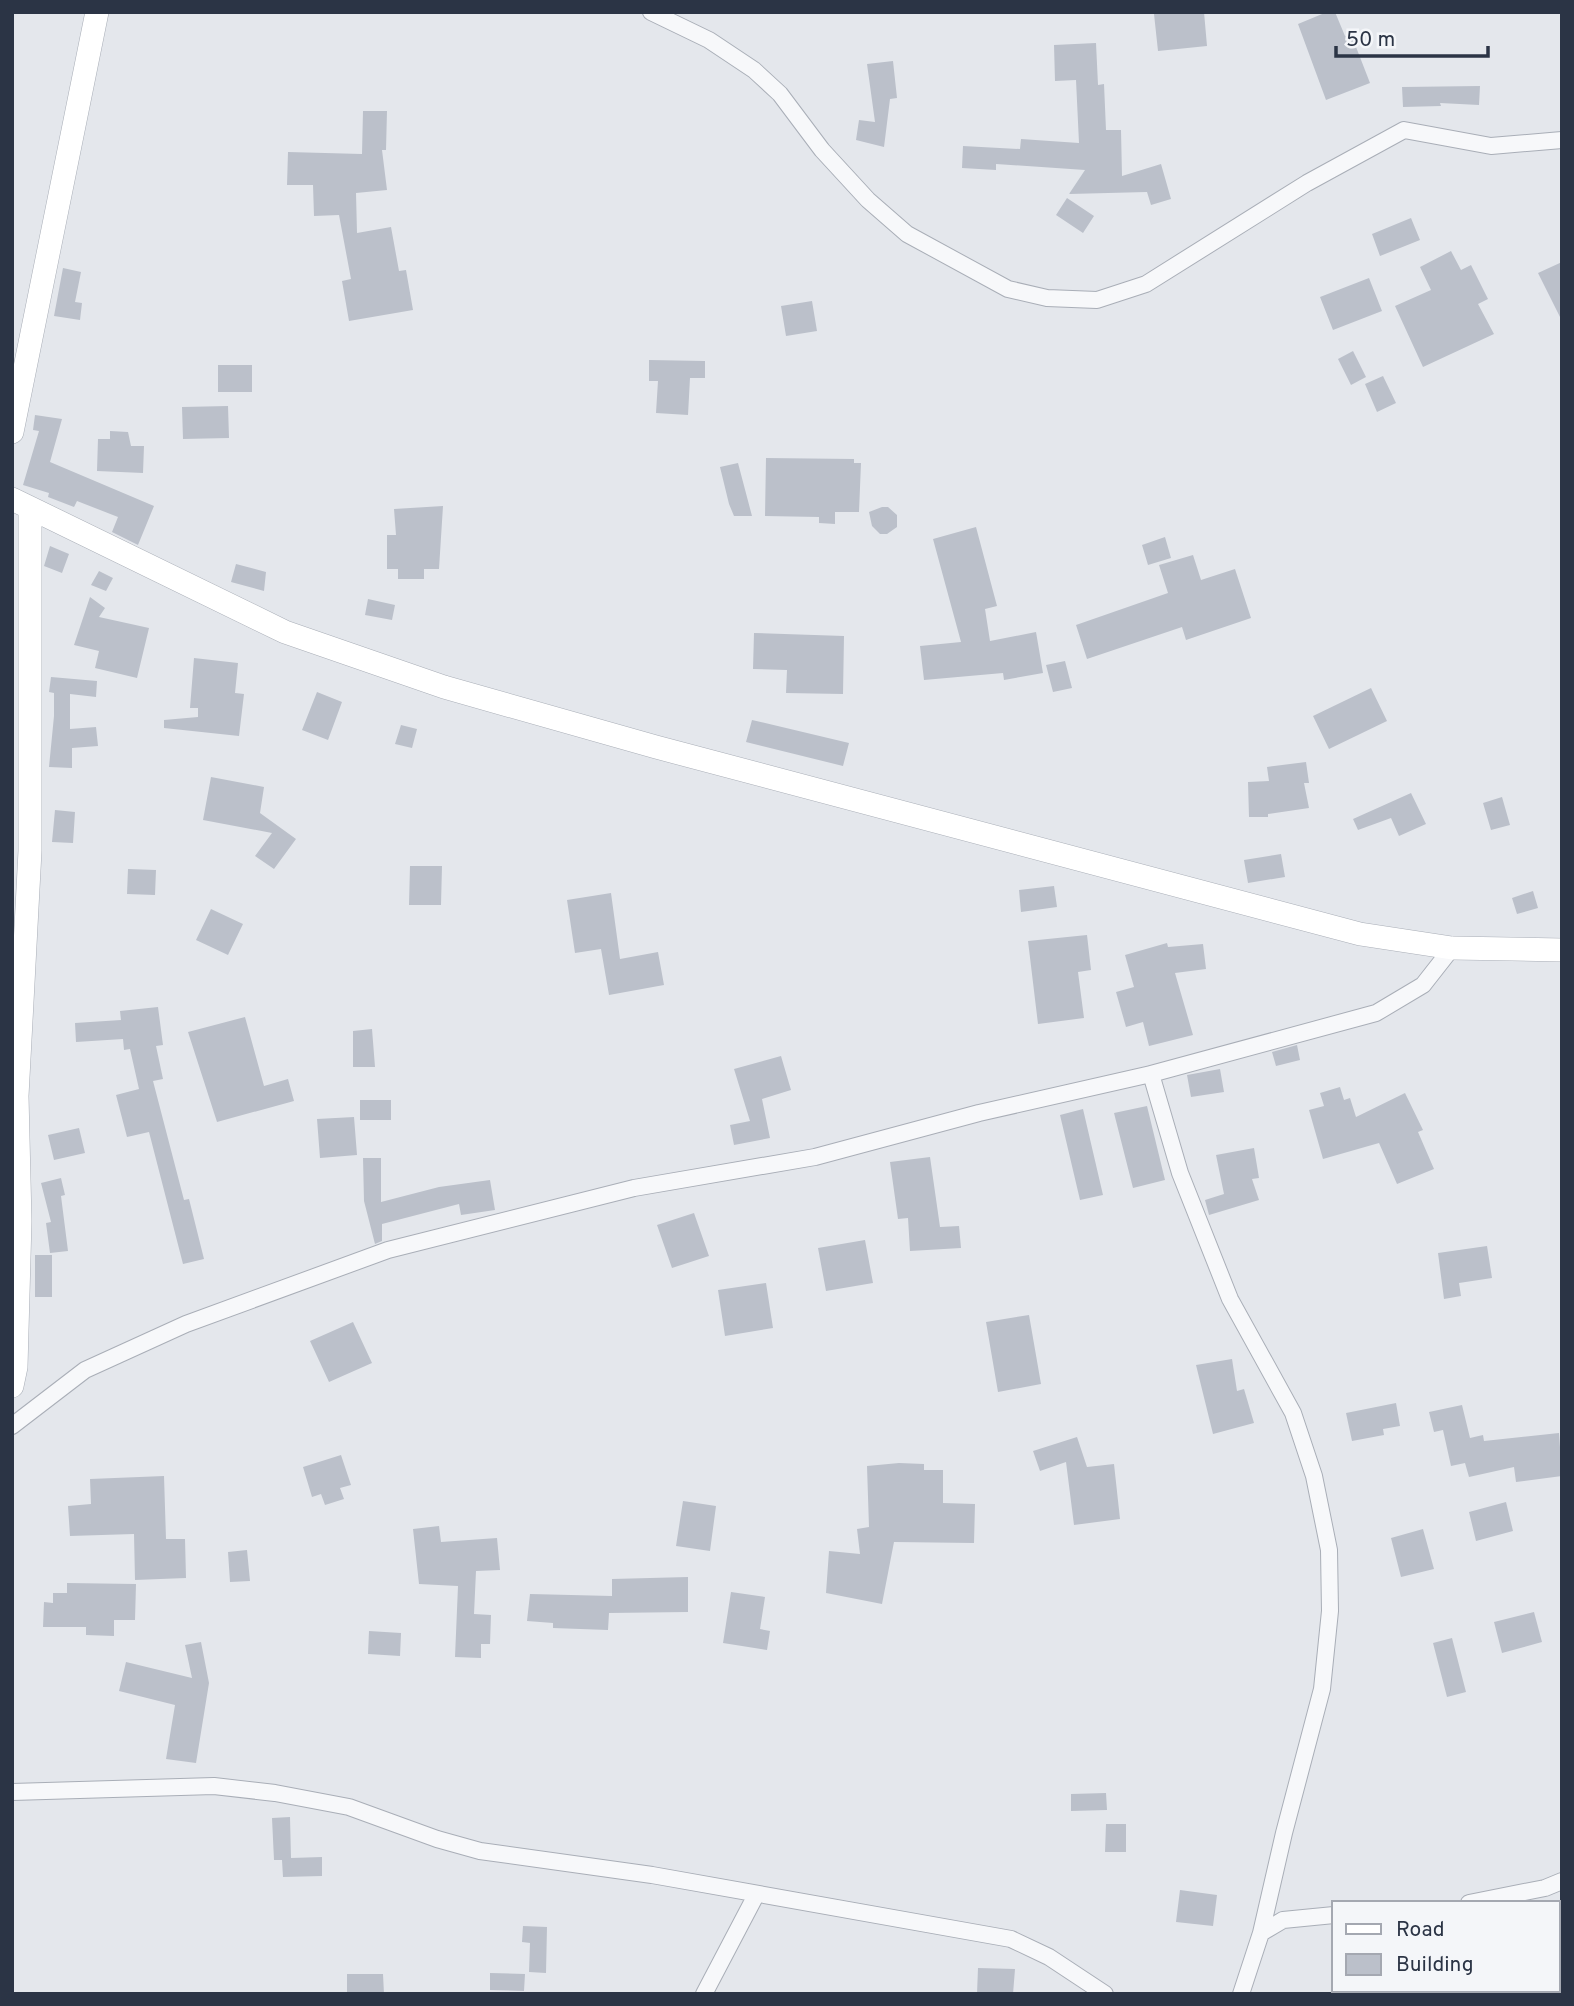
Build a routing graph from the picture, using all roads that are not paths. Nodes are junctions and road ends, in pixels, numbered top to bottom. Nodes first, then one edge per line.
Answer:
1 (97, 12) edge
2 (651, 12) edge
3 (1562, 141) edge
4 (12, 432) edge
5 (21, 503) edge
6 (1452, 948) junction
7 (1562, 950) edge
8 (1151, 1074) junction
9 (12, 1386) edge
10 (12, 1426) edge
11 (12, 1792) edge
12 (1562, 1881) edge
13 (756, 1895) junction
14 (1479, 1901) edge
15 (1332, 1915) edge
16 (1261, 1933) junction
17 (704, 1994) edge
18 (1105, 1994) edge
19 (1241, 1994) edge

1 - 4 main road
2 - 3 street
5 - 6 main road
5 - 9 main road
6 - 7 main road
6 - 8 street
8 - 10 street
8 - 16 street
11 - 13 street
12 - 14 street
13 - 17 street
13 - 18 street
15 - 16 street
16 - 19 street

